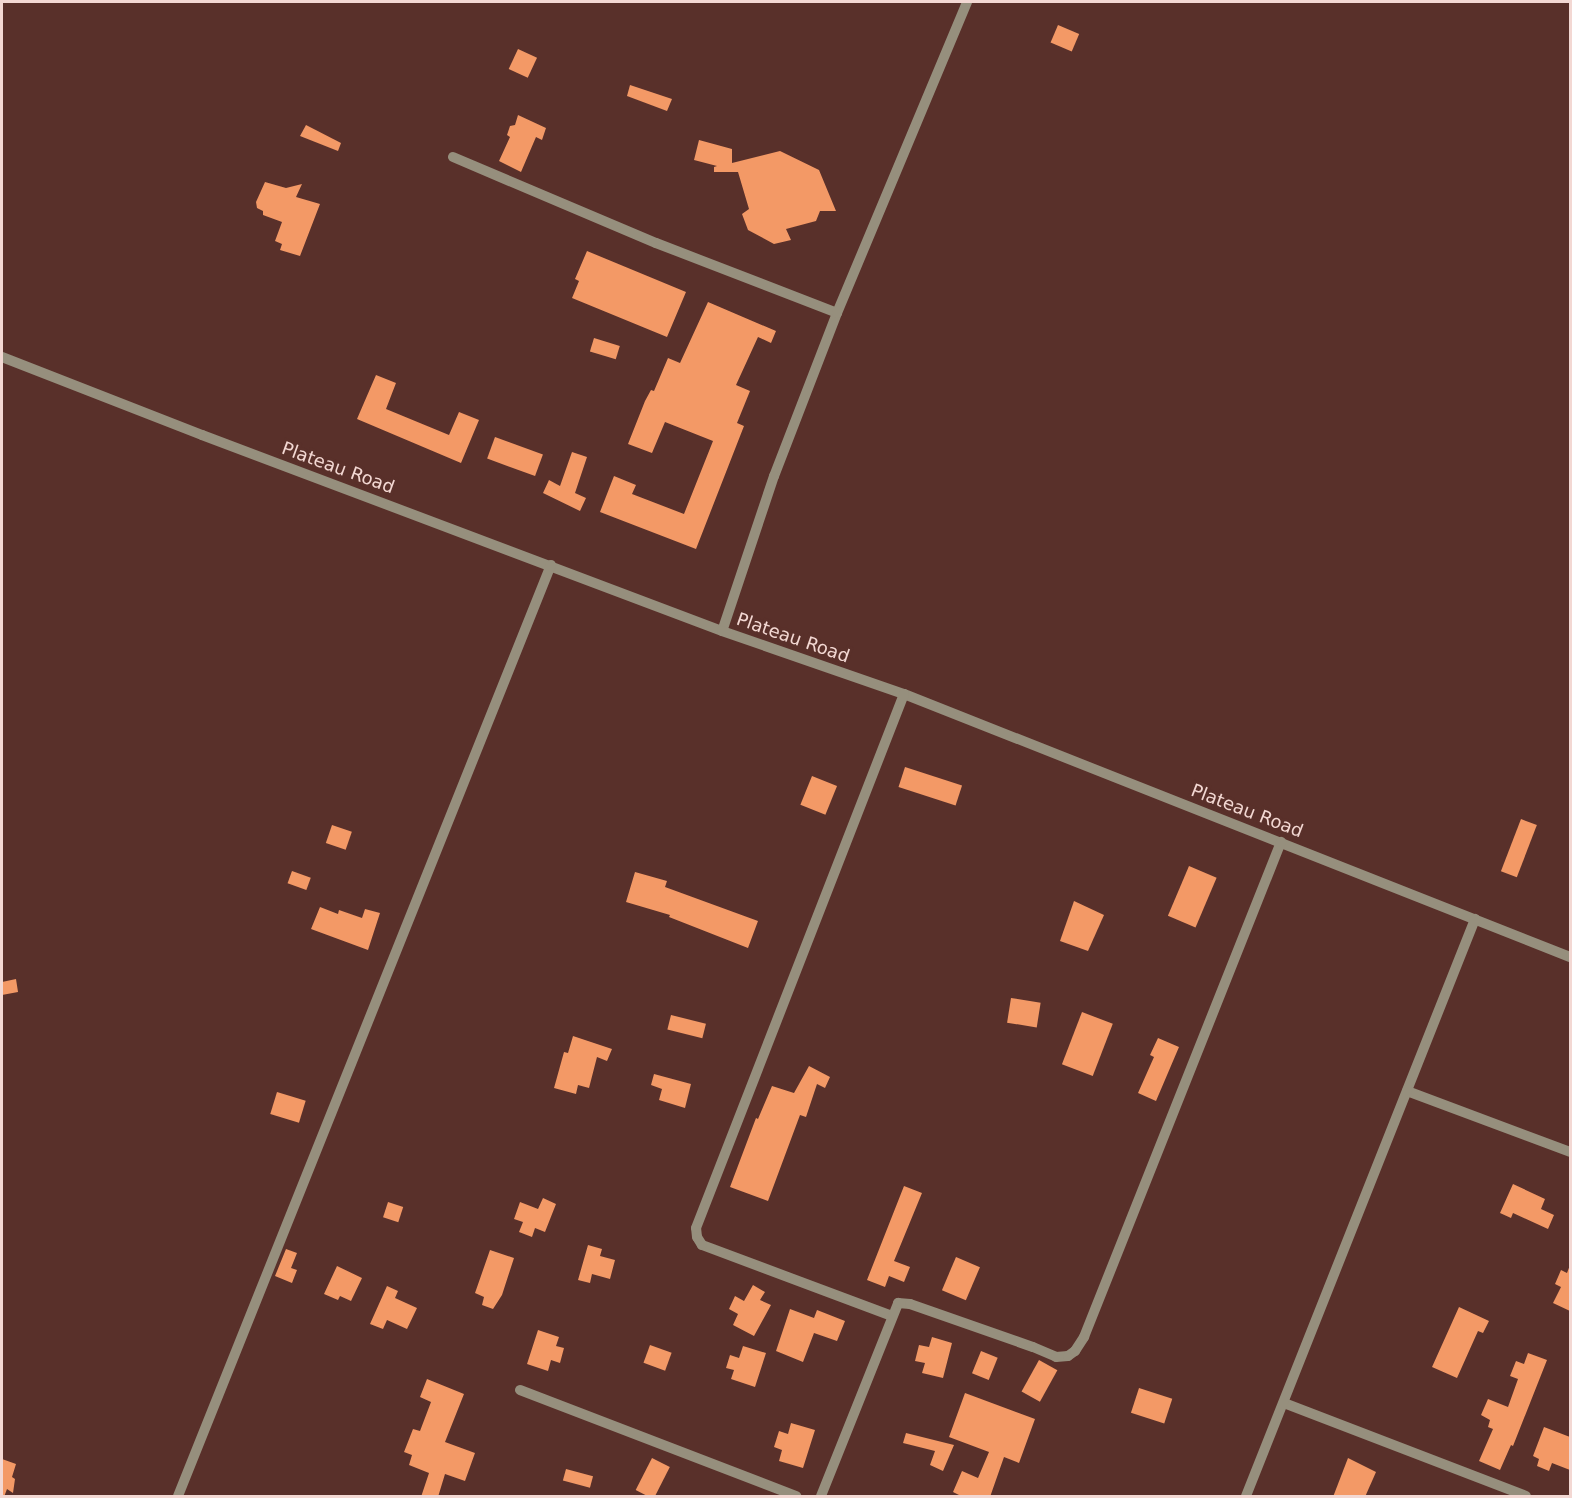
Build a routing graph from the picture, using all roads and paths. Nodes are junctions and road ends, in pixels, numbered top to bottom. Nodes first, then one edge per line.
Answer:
1 (967, 2) edge
2 (453, 158) dead end
3 (837, 313) junction
4 (2, 357) edge
5 (551, 565) junction
6 (722, 631) junction
7 (904, 694) junction
8 (1281, 842) junction
9 (1475, 918) junction
10 (1570, 957) edge
11 (1407, 1091) junction
12 (1570, 1152) edge
13 (892, 1316) junction
14 (520, 1390) dead end
15 (1284, 1404) junction
16 (178, 1497) edge
17 (796, 1497) edge
18 (821, 1497) edge
19 (1246, 1497) edge
20 (1526, 1497) edge

1 - 3 street
2 - 3 street
3 - 6 street
4 - 5 street, Plateau Road
5 - 6 street, Plateau Road
5 - 16 street
6 - 7 street, Plateau Road
7 - 8 street, Plateau Road
7 - 13 street
8 - 9 street, Plateau Road
8 - 13 street
9 - 10 street, Plateau Road
9 - 11 street
11 - 12 street
11 - 15 street
13 - 18 street
14 - 17 street
15 - 19 street
15 - 20 street

